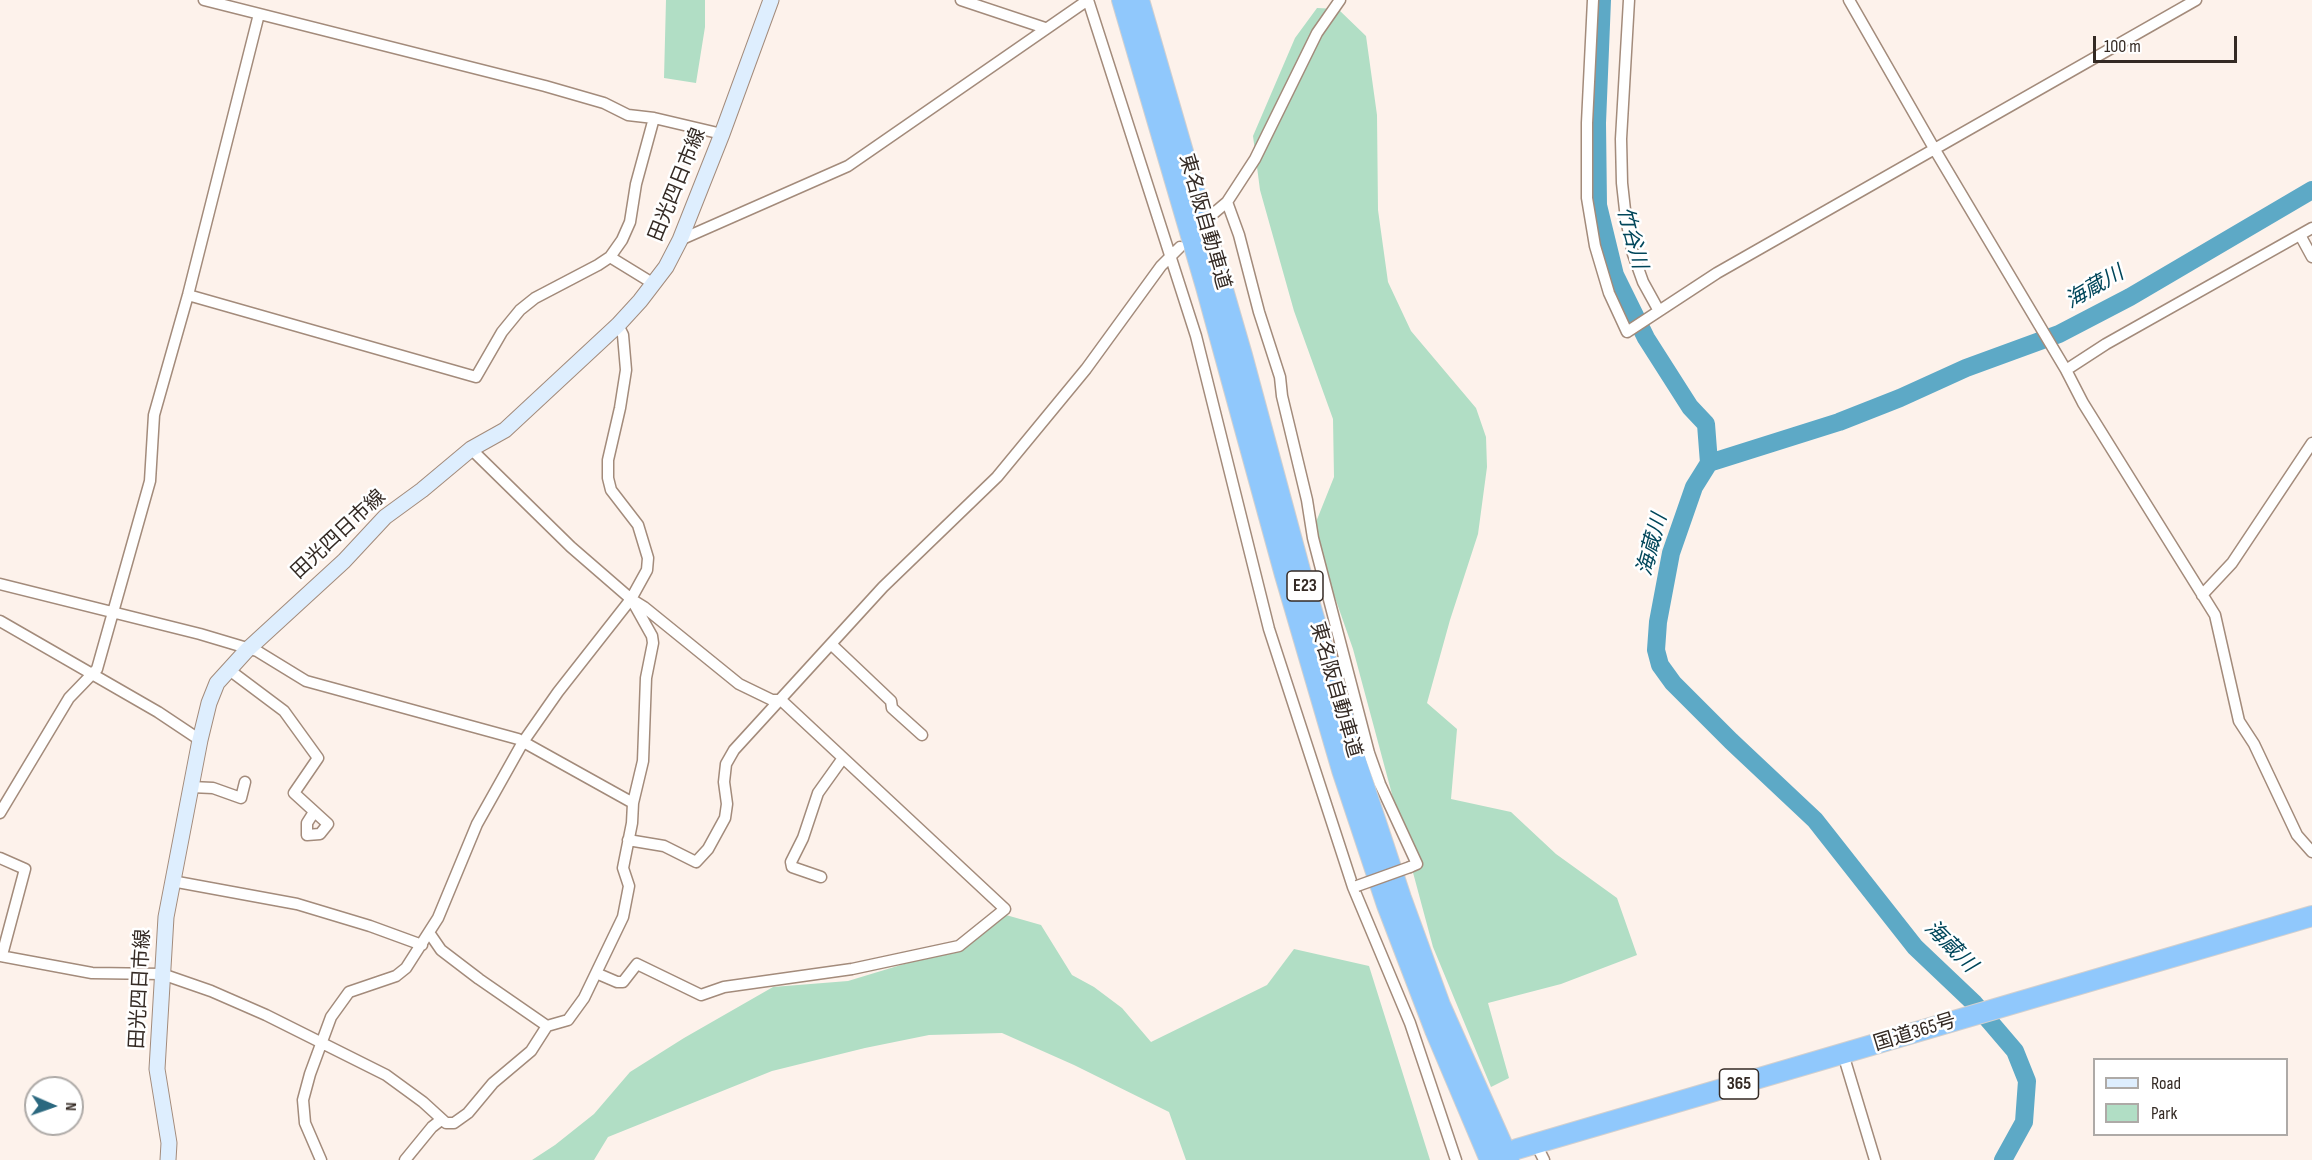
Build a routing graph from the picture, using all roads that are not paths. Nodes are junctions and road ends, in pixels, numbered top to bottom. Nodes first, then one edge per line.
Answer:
1 (204, 0) edge
2 (771, 0) edge
3 (961, 0) edge
4 (1088, 0) edge
5 (1122, 0) edge
6 (1139, 0) edge
7 (1340, 0) edge
8 (1593, 0) edge
9 (1629, 0) edge
10 (1849, 0) edge
11 (2196, 0) edge
12 (259, 14) junction
13 (1046, 28) junction
14 (654, 118) junction
15 (722, 134) junction
16 (1935, 150) junction
17 (1227, 202) junction
18 (1214, 213) dead end
19 (2312, 228) edge
20 (2300, 235) junction
21 (680, 240) junction
22 (1180, 247) dead end
23 (1170, 256) junction
24 (610, 257) junction
25 (2312, 257) edge
26 (654, 284) junction
27 (188, 295) junction
28 (1658, 312) junction
29 (618, 325) junction
30 (2066, 370) junction
31 (2312, 443) edge
32 (471, 449) junction
33 (0, 584) edge
34 (2202, 595) junction
35 (631, 599) junction
36 (114, 613) junction
37 (0, 621) edge
38 (831, 645) junction
39 (248, 650) junction
40 (228, 669) junction
41 (93, 676) junction
42 (781, 700) junction
43 (922, 735) dead end
44 (200, 740) junction
45 (523, 742) junction
46 (843, 758) junction
47 (245, 782) dead end
48 (191, 787) junction
49 (633, 803) junction
50 (314, 812) dead end
51 (0, 813) edge
52 (628, 840) junction
53 (2312, 852) edge
54 (0, 858) edge
55 (821, 877) dead end
56 (172, 881) junction
57 (1355, 886) junction
58 (2312, 916) edge
59 (430, 934) junction
60 (422, 945) junction
61 (1, 955) edge
62 (596, 973) junction
63 (162, 974) junction
64 (547, 1026) junction
65 (321, 1044) junction
66 (1843, 1054) junction
67 (441, 1120) junction
68 (1527, 1153) edge
69 (168, 1160) edge
70 (321, 1160) edge
71 (405, 1160) edge
72 (1456, 1160) edge
73 (1490, 1160) edge
74 (1875, 1160) edge

1 - 12 street
2 - 15 main road, 田光四日市線
3 - 13 street
4 - 13 street
4 - 23 street
5 - 73 highway, 東名阪自動車道 / E23
6 - 68 highway, 東名阪自動車道 / E23
7 - 17 street
8 - 28 street
9 - 28 street
10 - 16 street
11 - 16 street
12 - 14 street
12 - 27 street
13 - 21 street
14 - 15 street
14 - 24 street
15 - 21 main road, 田光四日市線
16 - 28 street
16 - 30 street
17 - 18 street
17 - 57 street, bridge
19 - 20 street
20 - 25 street
20 - 30 street
21 - 26 main road, 田光四日市線
22 - 23 street
23 - 38 street
23 - 57 street
24 - 26 street
24 - 27 street
26 - 29 main road, 田光四日市線
27 - 36 street
29 - 32 main road, 田光四日市線
29 - 35 street
30 - 34 street
31 - 34 street
32 - 35 street
32 - 39 main road, 田光四日市線
33 - 36 street
34 - 53 street
35 - 42 street
35 - 45 street
35 - 49 street
36 - 39 street
36 - 41 street
37 - 41 street
38 - 42 street
38 - 43 street
39 - 40 main road, 田光四日市線
39 - 45 street
40 - 44 main road, 田光四日市線
40 - 50 street
41 - 44 street
41 - 51 street
42 - 46 street
42 - 52 street
44 - 48 main road, 田光四日市線
45 - 49 street
45 - 59 street
46 - 55 street
46 - 62 street
47 - 48 street
48 - 56 main road, 田光四日市線
49 - 52 street
52 - 62 street
54 - 61 street
56 - 60 street
56 - 63 main road, 田光四日市線
57 - 72 street
58 - 66 highway, 国道365号 / 365
59 - 60 street
59 - 64 street
60 - 65 street
61 - 63 street
62 - 64 street
63 - 65 street
63 - 69 main road, 田光四日市線
64 - 67 street
65 - 67 street
65 - 70 street
66 - 68 highway, 国道365号 / 365
66 - 74 street
67 - 71 street

